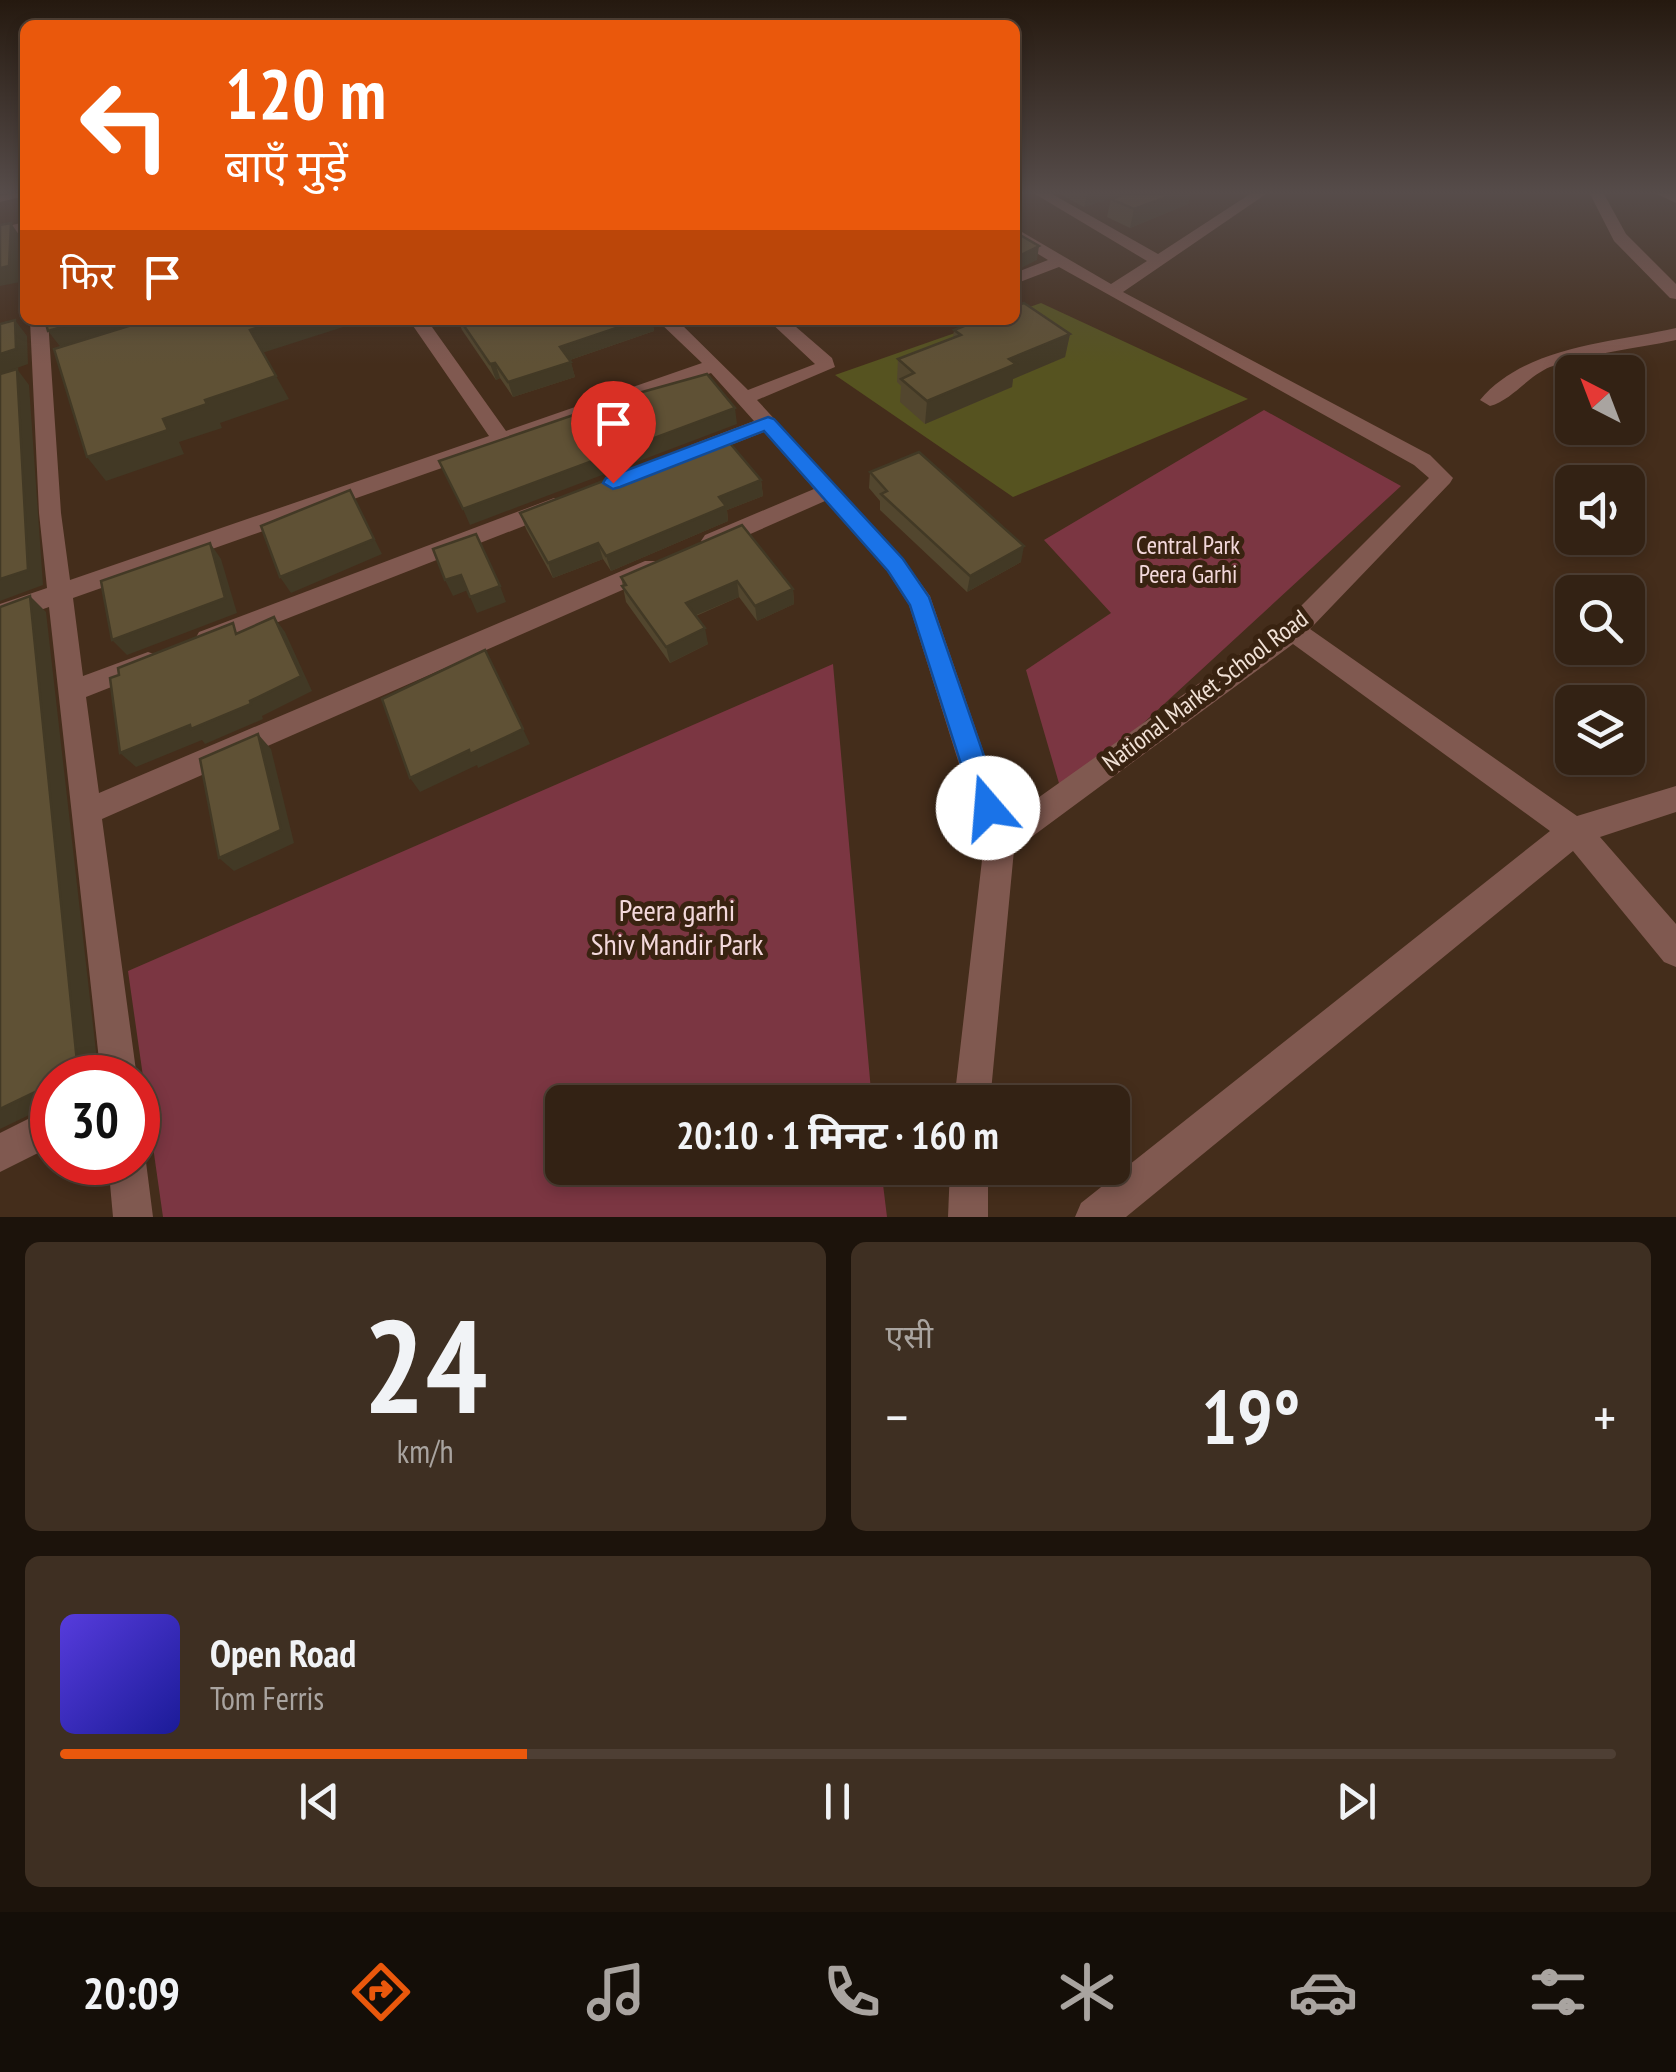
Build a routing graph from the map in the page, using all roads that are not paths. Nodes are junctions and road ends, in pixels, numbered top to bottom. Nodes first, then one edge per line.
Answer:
1 (1044, 251) edge
2 (1141, 251) edge
3 (1173, 251) edge
4 (1632, 251) edge
5 (1061, 261) junction
6 (1158, 261) junction
7 (1020, 277) edge
8 (1111, 292) junction
9 (1675, 292) edge
10 (41, 325) edge
11 (421, 325) edge
12 (671, 325) edge
13 (782, 325) edge
14 (1676, 334) edge
15 (715, 365) junction
16 (744, 398) junction
17 (1490, 400) dead end
18 (768, 423) junction
19 (501, 439) junction
20 (683, 456) edge
21 (829, 491) junction
22 (572, 498) edge
23 (61, 593) junction
24 (0, 614) edge
25 (1293, 630) junction
26 (73, 691) junction
27 (1676, 799) edge
28 (88, 811) junction
29 (1574, 831) junction
30 (1000, 842) junction
31 (1676, 950) edge
32 (116, 1055) edge
33 (974, 1085) edge
34 (30, 1137) edge
35 (0, 1152) edge
36 (129, 1185) edge
37 (969, 1185) edge
38 (132, 1217) edge
39 (968, 1217) edge
40 (1095, 1217) edge

1 - 5 street
2 - 6 street
3 - 6 street
4 - 9 street
5 - 7 street
5 - 8 street
6 - 8 street
8 - 25 street, National Market School Road
10 - 23 street
11 - 19 street
12 - 15 street
13 - 16 street
14 - 17 street
15 - 16 street
15 - 19 street
16 - 18 street
18 - 20 street
18 - 21 street
19 - 23 street
21 - 28 street
21 - 30 street
22 - 26 street
23 - 24 street
23 - 26 street
25 - 29 street
25 - 30 street, National Market School Road
26 - 28 street
27 - 29 street
28 - 32 street
29 - 31 street
29 - 40 street
30 - 33 street
34 - 35 street
36 - 38 street
37 - 39 street

